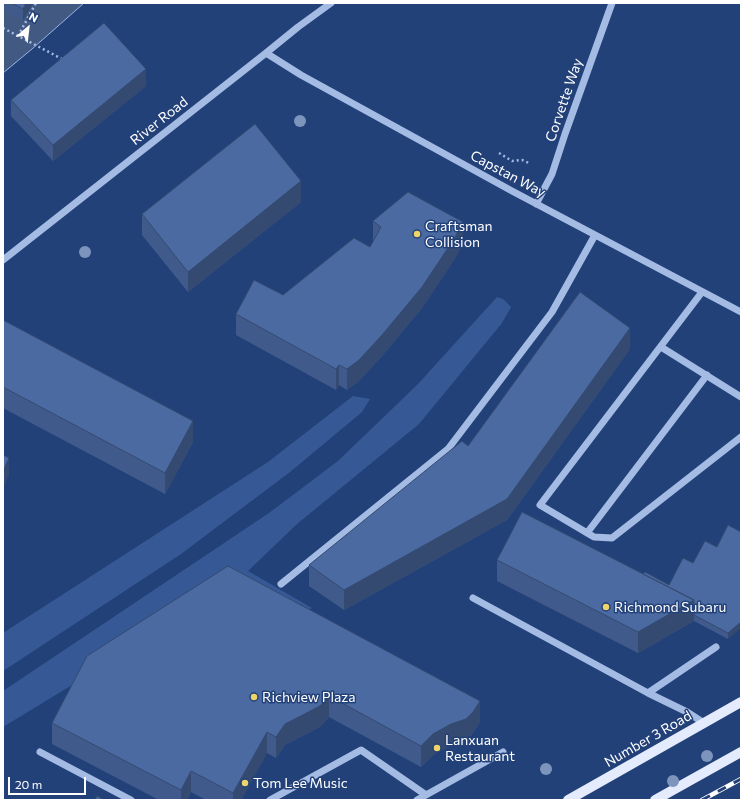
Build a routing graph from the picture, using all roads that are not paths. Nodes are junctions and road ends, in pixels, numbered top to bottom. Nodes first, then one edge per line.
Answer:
1 (331, 3) edge
2 (612, 3) edge
3 (266, 53) junction
4 (536, 204) junction
5 (595, 235) junction
6 (3, 260) edge
7 (702, 292) junction
8 (741, 312) edge
9 (661, 347) junction
10 (707, 375) junction
11 (741, 397) edge
12 (741, 437) edge
13 (587, 533) junction
14 (281, 584) dead end
15 (473, 598) dead end
16 (716, 647) dead end
17 (648, 693) junction
18 (741, 702) edge
19 (704, 723) junction
20 (40, 752) dead end
21 (503, 752) dead end
22 (741, 752) edge
23 (426, 795) junction
24 (131, 800) edge
25 (270, 800) edge
26 (417, 800) edge
27 (568, 800) edge
28 (655, 800) edge

1 - 3 street, River Road
2 - 4 street, Corvette Way
3 - 4 street, Capstan Way
3 - 6 street, River Road
4 - 5 street, Capstan Way
5 - 7 street, Capstan Way
5 - 14 street
7 - 8 street, Capstan Way
7 - 9 street
9 - 10 street
9 - 13 street
10 - 11 street
10 - 13 street
12 - 13 street
15 - 17 street
16 - 17 street
17 - 19 street
18 - 19 main road, Number 3 Road
19 - 27 main road, Number 3 Road
20 - 24 street
21 - 23 street
22 - 28 main road
23 - 25 street
23 - 26 street

